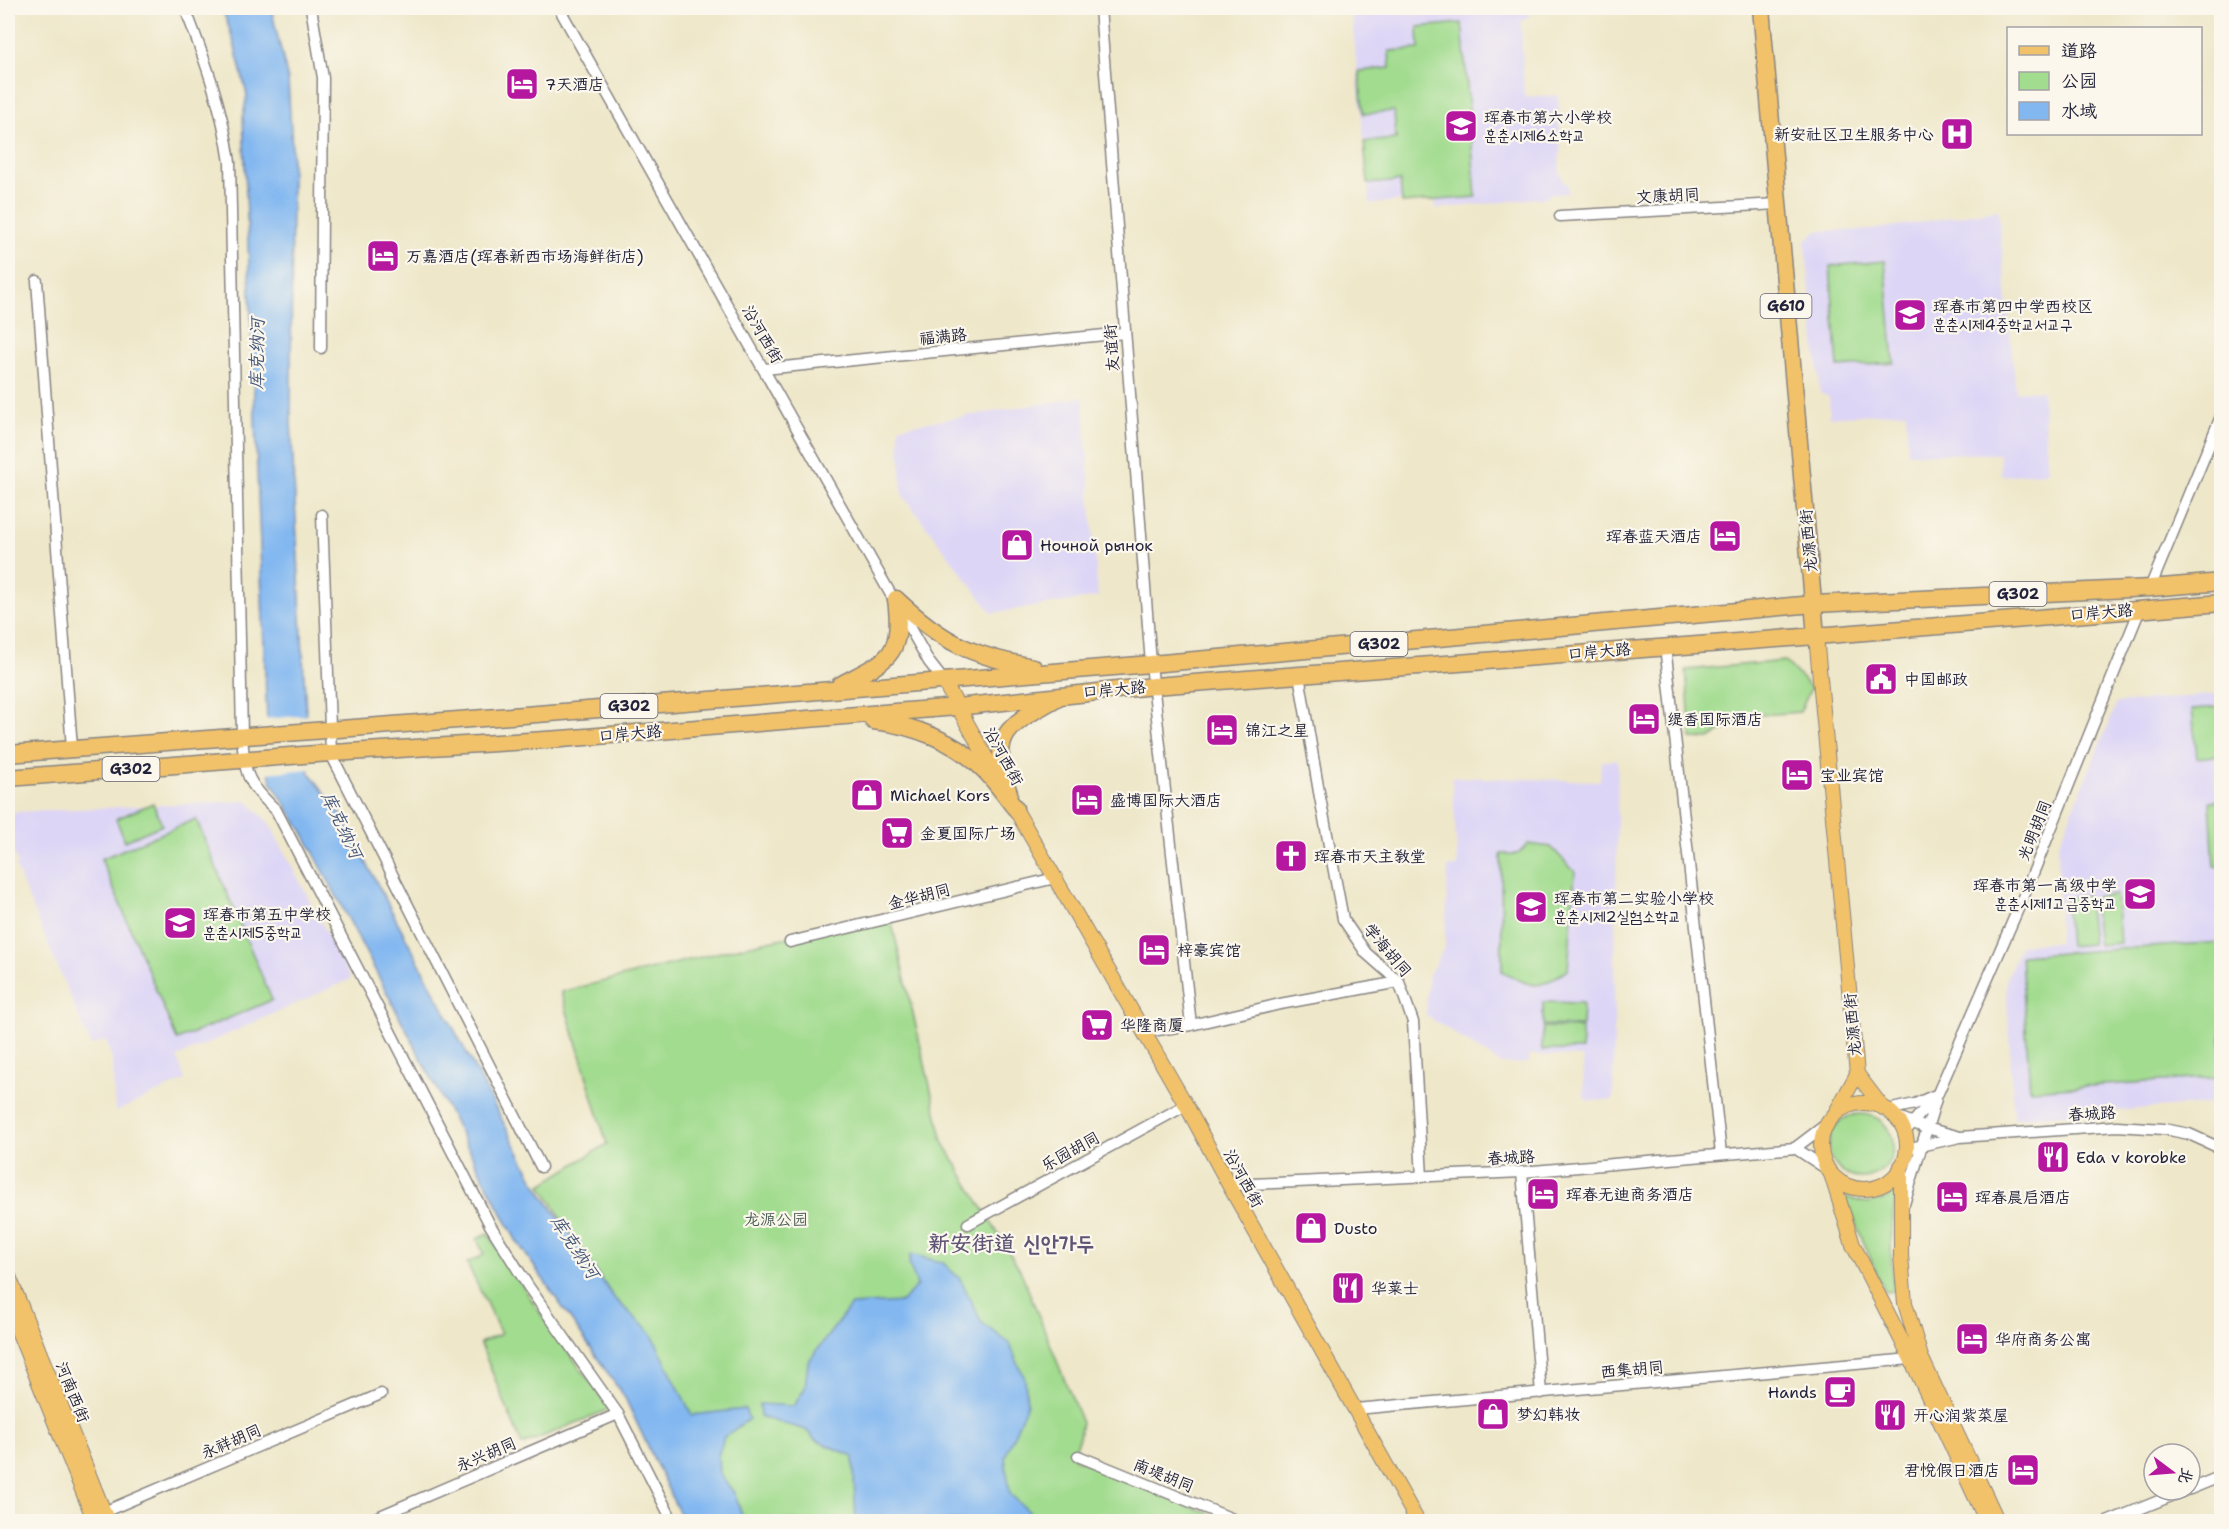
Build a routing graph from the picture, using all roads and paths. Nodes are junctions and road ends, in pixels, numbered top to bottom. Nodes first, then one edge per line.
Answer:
1 (185, 8) edge
2 (311, 8) edge
3 (559, 8) edge
4 (1100, 8) edge
5 (1761, 8) edge
6 (1778, 204) junction
7 (1560, 216) dead end
8 (37, 281) dead end
9 (1125, 333) junction
10 (321, 348) dead end
11 (765, 369) junction
12 (2222, 414) edge
13 (322, 515) dead end
14 (2222, 582) edge
15 (2150, 588) junction
16 (896, 599) junction
17 (2222, 603) edge
18 (1814, 604) junction
19 (2140, 609) junction
20 (1816, 636) junction
21 (1665, 646) junction
22 (1151, 664) junction
23 (1057, 671) junction
24 (1299, 675) junction
25 (943, 680) junction
26 (1154, 686) junction
27 (832, 689) junction
28 (1065, 694) junction
29 (957, 706) junction
30 (837, 716) junction
31 (323, 729) junction
32 (247, 735) junction
33 (72, 748) junction
34 (8, 753) edge
35 (324, 754) junction
36 (249, 760) junction
37 (8, 778) edge
38 (1015, 808) junction
39 (1055, 878) junction
40 (790, 942) dead end
41 (1399, 982) junction
42 (1191, 1025) junction
43 (1144, 1032) junction
44 (1857, 1074) junction
45 (1938, 1093) junction
46 (1186, 1105) junction
47 (1887, 1111) junction
48 (1831, 1119) junction
49 (1908, 1128) junction
50 (1926, 1128) junction
51 (1960, 1137) junction
52 (1921, 1146) junction
53 (1795, 1148) junction
54 (1906, 1149) junction
55 (2222, 1149) edge
56 (1721, 1154) junction
57 (1901, 1166) junction
58 (541, 1167) dead end
59 (1522, 1172) junction
60 (1829, 1172) junction
61 (1422, 1177) junction
62 (1229, 1185) junction
63 (1900, 1217) junction
64 (968, 1224) dead end
65 (8, 1274) edge
66 (8, 1306) edge
67 (1911, 1359) junction
68 (1541, 1393) junction
69 (381, 1394) dead end
70 (1356, 1409) junction
71 (618, 1414) junction
72 (1078, 1456) dead end
73 (2222, 1476) edge
74 (2202, 1484) edge
75 (2155, 1502) edge
76 (100, 1518) edge
77 (366, 1521) edge
78 (673, 1521) edge
79 (1240, 1521) edge
80 (1418, 1521) edge
81 (1987, 1521) edge
82 (1998, 1521) edge
83 (2107, 1521) edge

1 - 32 street
2 - 10 street
3 - 11 street, 沿河西街
4 - 9 street, 友谊街
5 - 6 highway, 龙源西街 / G610
6 - 7 street, 文康胡同
6 - 18 highway, 龙源西街 / G610
8 - 33 street
9 - 11 street, 福满路
9 - 22 street, 友谊街
11 - 16 street, 沿河西街
12 - 15 street
13 - 31 street
14 - 15 highway, 口岸大路 / G302
15 - 18 highway, 口岸大路 / G302
16 - 23 highway
16 - 25 street, 沿河西街
16 - 27 highway
17 - 19 highway, 口岸大路 / G302
18 - 20 highway, 龙源西街 / G610
18 - 22 highway, 口岸大路 / G302
19 - 20 highway, 口岸大路 / G302
19 - 45 street, 光明胡同
20 - 21 highway, 口岸大路 / G302
20 - 44 main road, 龙源西街
21 - 24 highway, 口岸大路 / G302
21 - 56 street
22 - 23 highway, 口岸大路 / G302
22 - 26 street, 友谊街
23 - 25 highway, 口岸大路 / G302
24 - 26 highway, 口岸大路 / G302
24 - 41 street, 学海胡同
25 - 27 highway, 口岸大路 / G302
25 - 29 main road, 沿河西街
26 - 28 highway, 口岸大路 / G302
26 - 42 street, 友谊街
27 - 31 highway, 口岸大路 / G302
28 - 29 highway, 口岸大路 / G302
28 - 38 highway
29 - 30 highway, 口岸大路 / G302
29 - 38 main road, 沿河西街
30 - 35 highway, 口岸大路 / G302
30 - 38 highway
31 - 32 highway, 口岸大路 / G302
31 - 35 street
32 - 33 highway, 口岸大路 / G302
32 - 36 street
33 - 34 highway, 口岸大路 / G302
35 - 36 highway, 口岸大路 / G302
35 - 58 street
36 - 37 highway, 口岸大路 / G302
36 - 71 street
38 - 39 main road, 沿河西街
39 - 40 street, 金华胡同
39 - 43 main road, 沿河西街
41 - 42 street
41 - 61 street, 学海胡同
42 - 43 street
43 - 46 main road, 沿河西街
44 - 47 main road, 龙源西街
44 - 48 main road, 龙源西街
45 - 47 street
45 - 49 street, 光明胡同
45 - 50 street
46 - 62 main road, 沿河西街
46 - 64 street, 乐园胡同
47 - 48 main road
47 - 49 main road
48 - 53 street
48 - 60 main road
49 - 50 street
49 - 54 main road
50 - 51 street
50 - 52 street
51 - 52 street
51 - 55 street, 春城路
52 - 54 street
52 - 63 street
53 - 56 street, 春城路
53 - 60 street
54 - 57 main road
56 - 59 street, 春城路
57 - 60 main road
57 - 63 main road
59 - 61 street, 春城路
59 - 68 street
60 - 67 main road
61 - 62 street, 春城路
62 - 70 main road, 沿河西街
63 - 82 main road
65 - 76 main road, 河南西街
66 - 76 main road, 河南西街
67 - 68 street, 西集胡同
67 - 81 main road
68 - 70 street, 西集胡同
69 - 76 street, 永祥胡同
70 - 80 main road, 沿河西街
71 - 77 street, 永兴胡同
71 - 78 street
72 - 79 street, 南堤胡同
73 - 74 street
75 - 83 street

